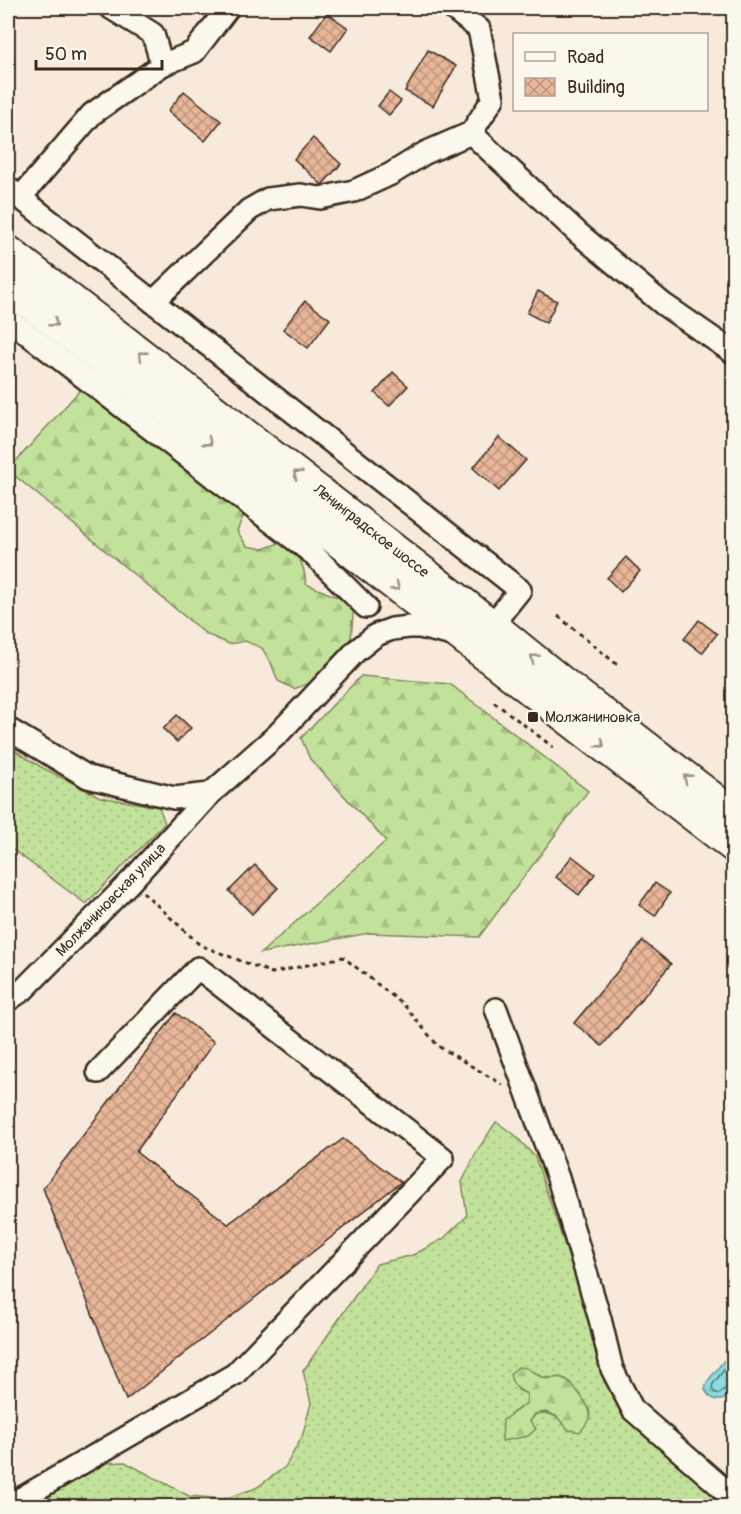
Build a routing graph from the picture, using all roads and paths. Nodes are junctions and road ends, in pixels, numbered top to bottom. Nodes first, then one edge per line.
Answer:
1 (111, 8) edge
2 (228, 8) edge
3 (452, 8) edge
4 (162, 65) junction
5 (471, 133) junction
6 (14, 193) edge
7 (8, 251) edge
8 (8, 287) edge
9 (153, 302) junction
10 (8, 319) edge
11 (734, 353) edge
12 (328, 534) junction
13 (366, 607) junction
14 (558, 616) dead end
15 (492, 625) junction
16 (465, 639) junction
17 (356, 651) junction
18 (620, 667) dead end
19 (494, 702) dead end
20 (8, 729) edge
21 (553, 747) dead end
22 (210, 794) junction
23 (734, 814) edge
24 (734, 847) edge
25 (131, 881) junction
26 (8, 1000) edge
27 (496, 1009) dead end
28 (98, 1072) dead end
29 (530, 1101) junction
30 (734, 1503) edge
31 (8, 1506) edge

1 - 4 street
2 - 4 street
3 - 5 street
4 - 6 street
5 - 9 street
5 - 11 street
6 - 9 street
15 -> 7 highway, Ленинградское шоссе
8 -> 12 highway, Ленинградское шоссе
9 - 15 street
10 - 13 street
12 - 13 street, Молжаниновская улица
12 -> 16 highway, Ленинградское шоссе
13 - 17 street, Молжаниновская улица
14 - 18 path
23 -> 15 highway, Ленинградское шоссе
16 - 17 street, Молжаниновская улица
16 -> 24 highway, Ленинградское шоссе
17 - 22 street, Молжаниновская улица
19 - 21 path
20 - 22 street
22 - 25 street, Молжаниновская улица
25 - 26 street, Молжаниновская улица
25 - 29 path
27 - 29 street
28 - 31 street
29 - 30 street

